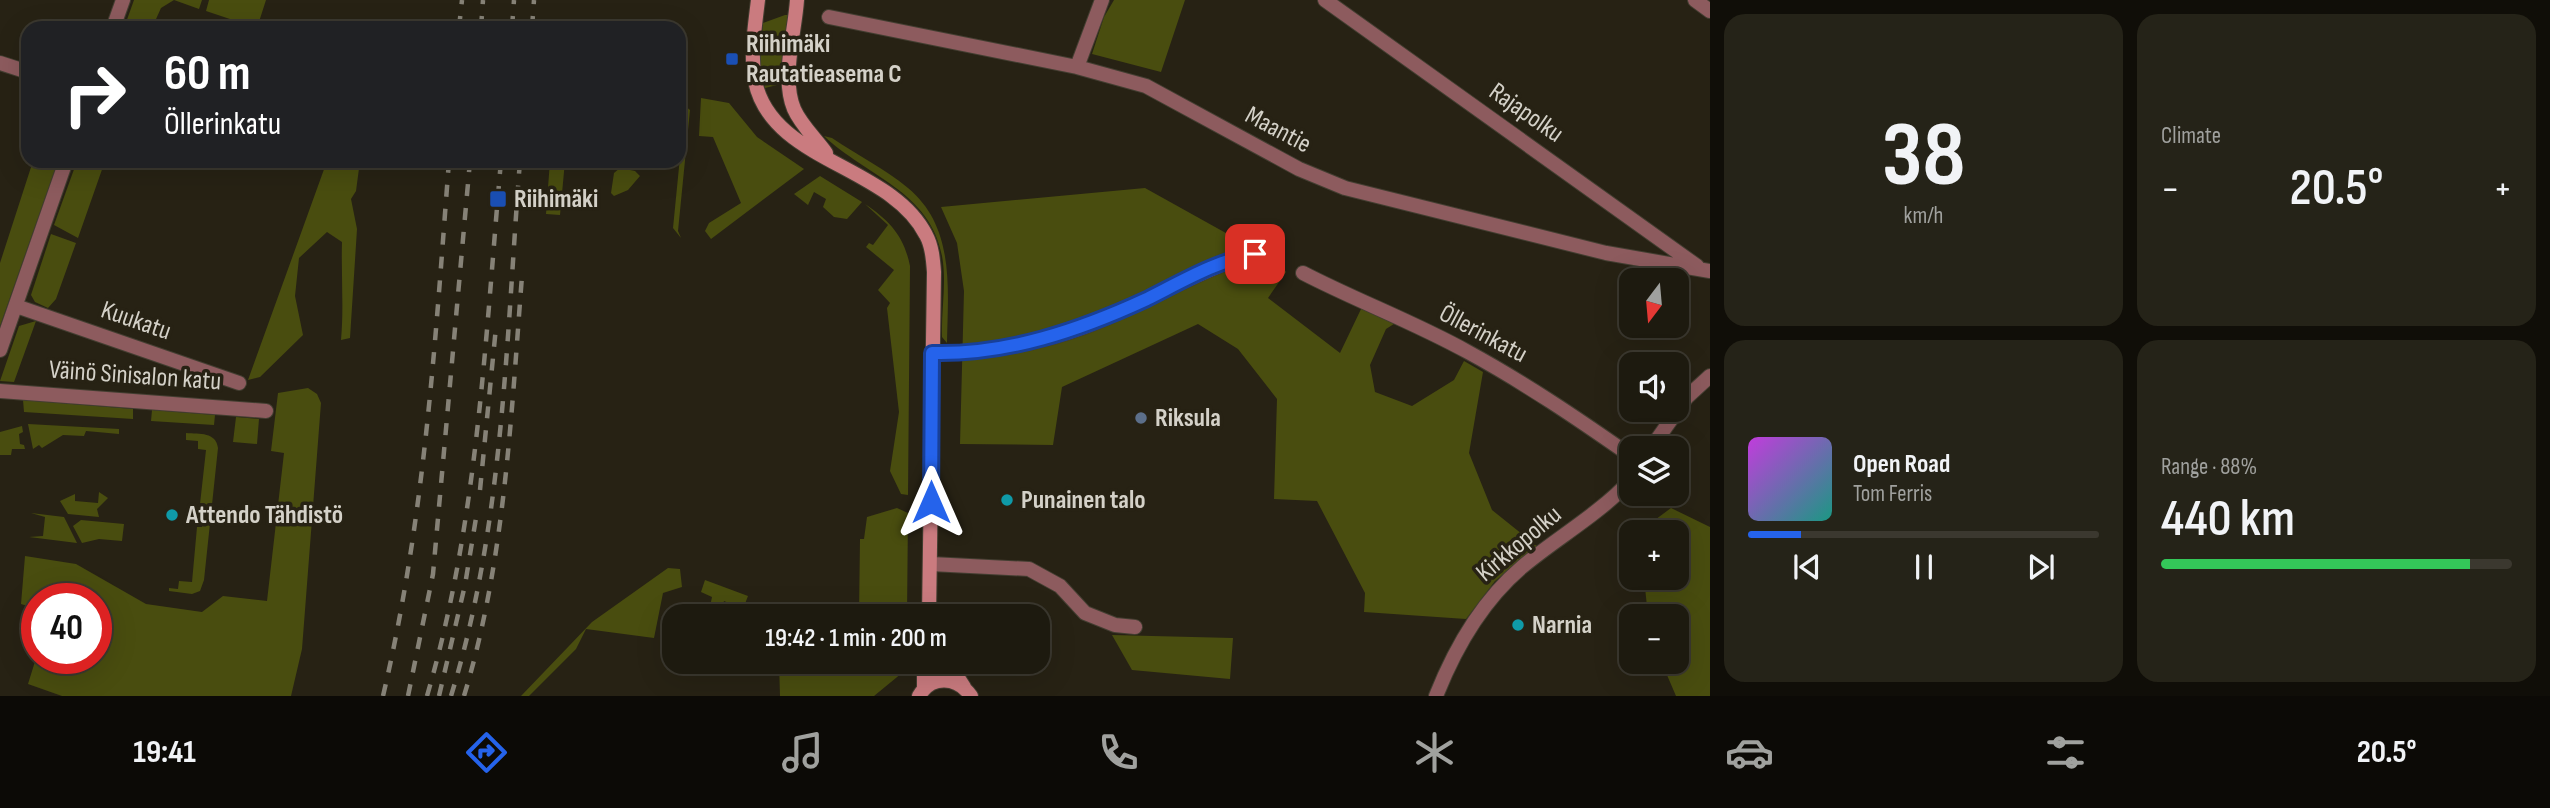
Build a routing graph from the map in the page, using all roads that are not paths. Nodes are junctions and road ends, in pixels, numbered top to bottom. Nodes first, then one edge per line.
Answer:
1 (123, 0) edge
2 (758, 0) edge
3 (797, 0) edge
4 (1102, 0) edge
5 (1325, 0) edge
6 (1695, 0) edge
7 (1710, 11) edge
8 (829, 17) dead end
9 (116, 21) edge
10 (0, 63) edge
11 (1077, 67) junction
12 (21, 70) edge
13 (829, 157) junction
14 (64, 168) edge
15 (1277, 264) dead end
16 (1704, 269) edge
17 (1303, 273) dead end
18 (16, 306) junction
19 (0, 350) edge
20 (932, 353) junction
21 (1710, 376) edge
22 (239, 383) dead end
23 (0, 391) edge
24 (266, 411) dead end
25 (1659, 436) edge
26 (1619, 448) edge
27 (1619, 492) edge
28 (931, 564) junction
29 (931, 604) edge
30 (1135, 626) dead end
31 (922, 674) edge
32 (956, 674) edge
33 (968, 692) edge
34 (919, 694) edge
35 (1436, 696) edge

1 - 9 street
2 - 13 street
3 - 13 street
4 - 11 street
5 - 16 street, Rajapolku
6 - 7 street
8 - 11 street, Maantie
10 - 12 street
11 - 16 street, Maantie
13 - 20 street
14 - 18 street
15 - 20 street
17 - 26 street, Öllerinkatu
18 - 19 street
18 - 22 street, Kuukatu
20 - 28 street
21 - 25 street
23 - 24 street, Väinö Sinisalon katu
27 - 35 street, Kirkkopolku
28 - 29 street
28 - 30 street
31 - 34 street
32 - 33 street
33 - 34 street

